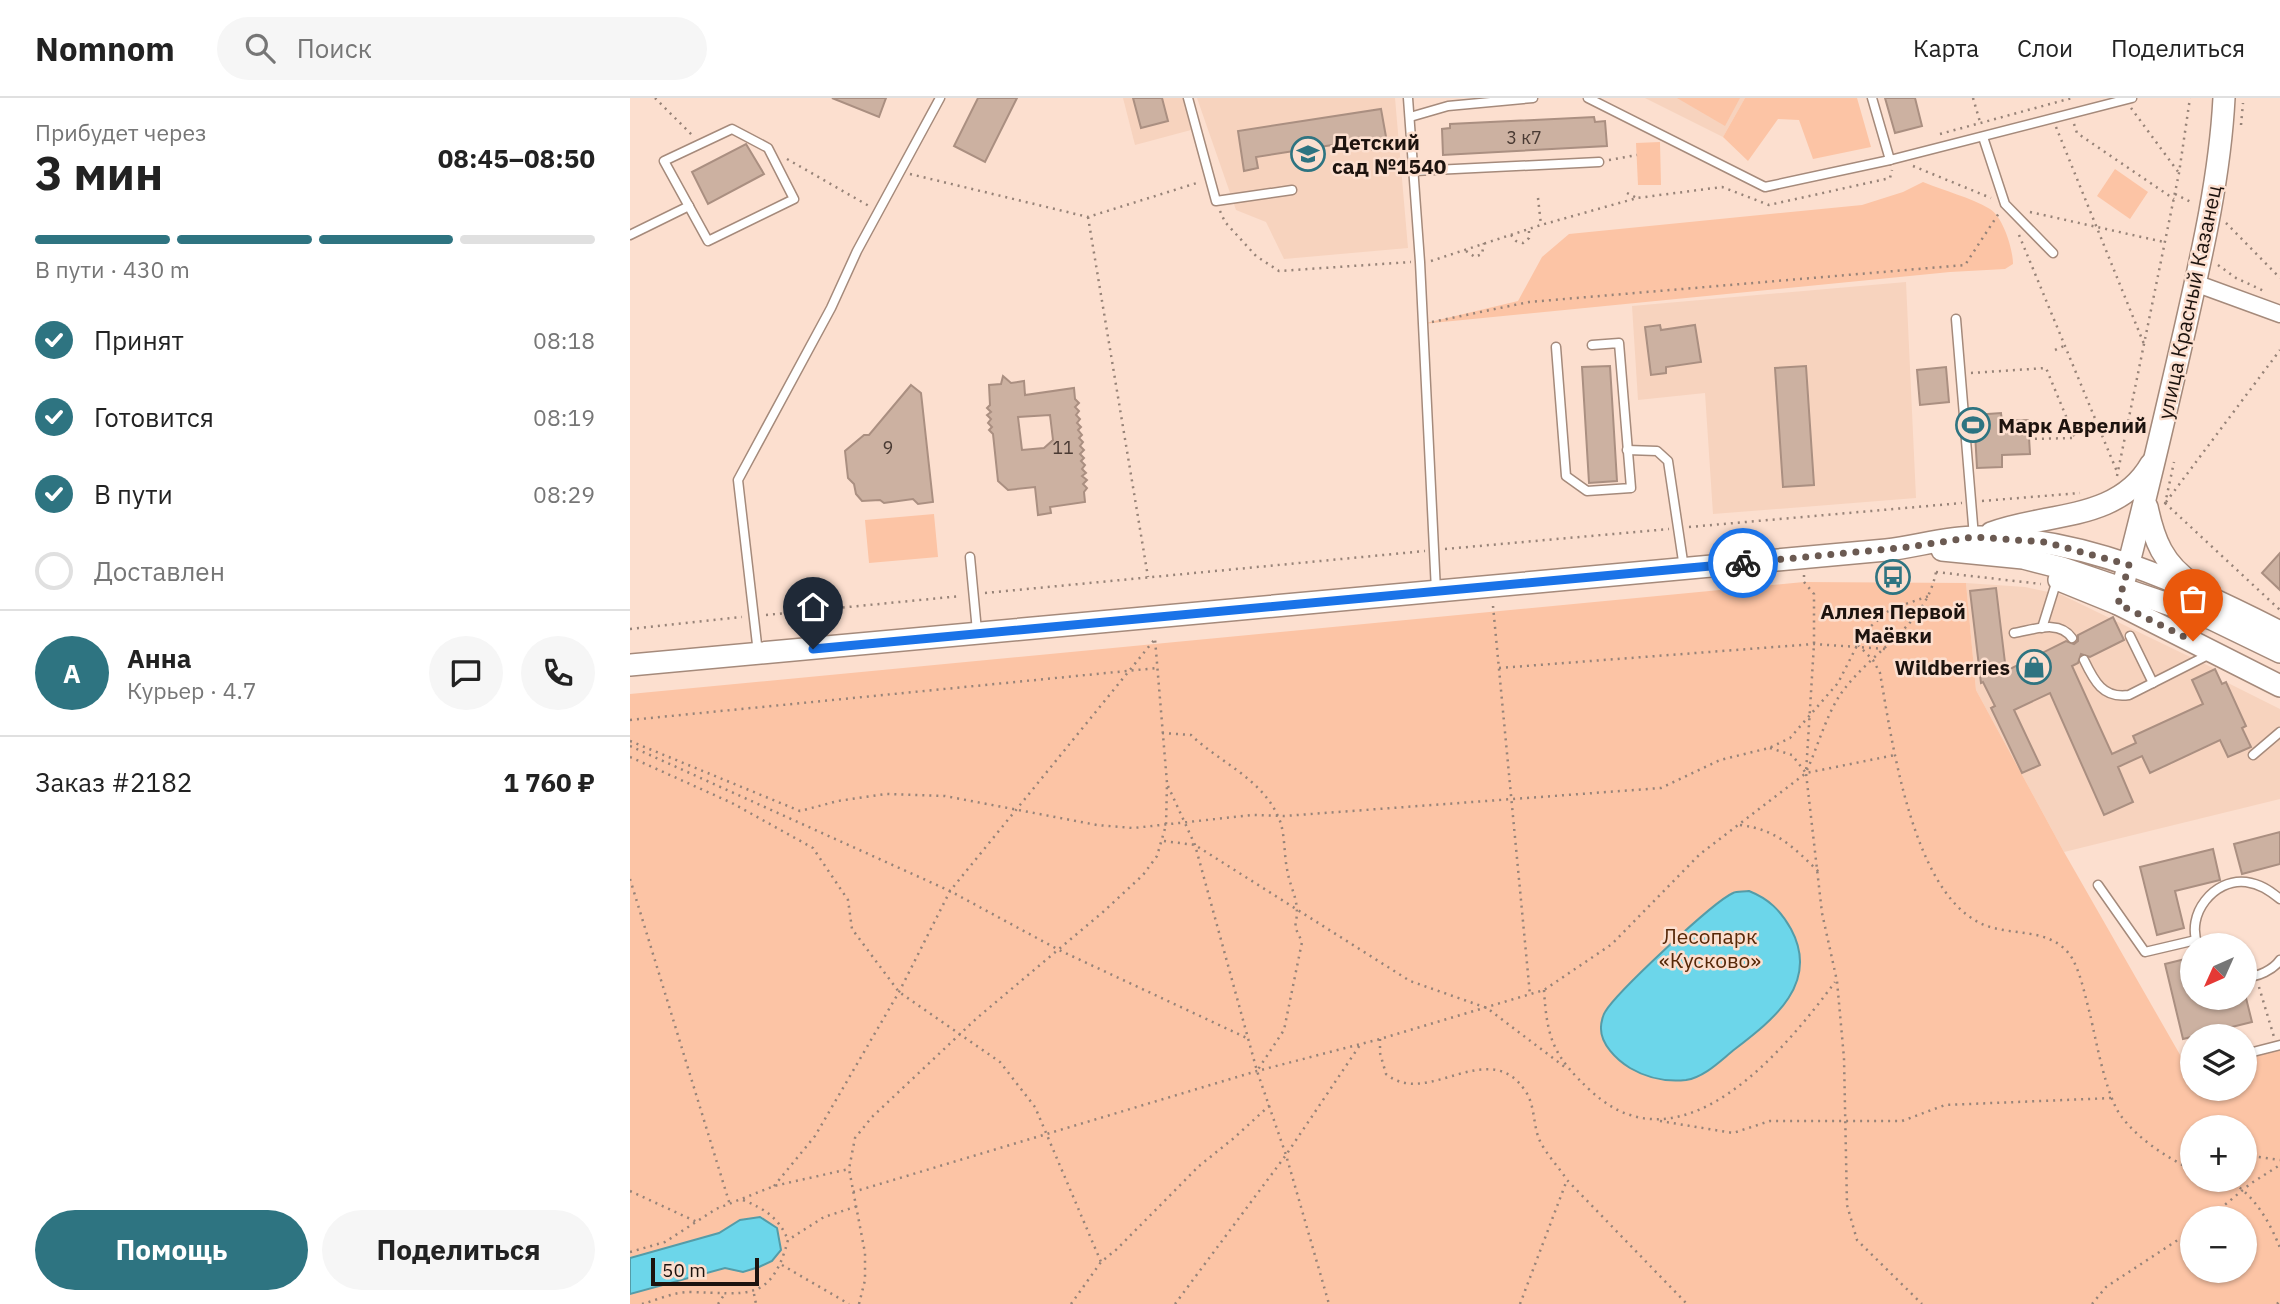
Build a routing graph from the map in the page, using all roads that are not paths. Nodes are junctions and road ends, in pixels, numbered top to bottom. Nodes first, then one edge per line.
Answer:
1 (940, 98) edge
2 (1188, 98) edge
3 (1408, 98) edge
4 (1533, 98) edge
5 (1588, 98) edge
6 (1872, 98) edge
7 (2224, 98) edge
8 (2124, 99) edge
9 (1410, 117) junction
10 (1983, 137) junction
11 (1893, 159) junction
12 (1599, 162) road end
13 (1415, 171) junction
14 (1292, 190) dead end
15 (689, 206) junction
16 (630, 235) edge
17 (2053, 253) dead end
18 (2195, 283) junction
19 (2280, 314) edge
20 (1955, 319) dead end
21 (1592, 345) dead end
22 (1556, 347) dead end
23 (1627, 450) junction
24 (2158, 451) junction
25 (2146, 500) junction
26 (1977, 537) junction
27 (1909, 547) junction
28 (1995, 554) junction
29 (970, 557) dead end
30 (2129, 565) junction
31 (1684, 568) junction
32 (2057, 580) junction
33 (1436, 591) junction
34 (2121, 595) junction
35 (2215, 610) junction
36 (2042, 628) junction
37 (2280, 632) edge
38 (978, 634) junction
39 (2014, 634) dead end
40 (2130, 636) dead end
41 (2072, 638) dead end
42 (2213, 652) junction
43 (2280, 652) edge
44 (759, 654) junction
45 (2084, 660) dead end
46 (630, 665) edge
47 (2153, 683) junction
48 (2280, 686) edge
49 (2280, 732) edge
50 (2252, 755) dead end
51 (2098, 885) dead end
52 (2280, 899) edge
53 (2197, 933) edge
54 (2180, 945) edge
55 (2280, 960) edge
56 (2258, 976) edge
57 (2278, 1045) edge
58 (2257, 1051) edge

1 - 44 lane
2 - 14 lane
3 - 9 lane
4 - 9 lane
5 - 11 lane
6 - 11 lane
7 - 18 main road, улица Красный Казанец
8 - 10 lane
9 - 13 lane
10 - 11 lane
10 - 17 lane
12 - 13 lane
13 - 33 lane
15 - 15 lane
15 - 16 lane
18 - 19 street
18 - 24 main road, улица Красный Казанец
20 - 26 lane
21 - 23 lane
22 - 23 lane
23 - 31 lane
24 - 25 main road, улица Красный Казанец
24 - 26 main road
25 - 30 main road, улица Красный Казанец
25 - 35 main road
26 - 27 main road
26 - 30 main road
27 - 28 main road
27 - 31 main road
28 - 32 main road
28 - 34 main road
29 - 38 lane
30 - 34 main road, улица Красный Казанец
30 - 35 main road
31 - 33 main road
32 - 34 main road
32 - 36 lane
33 - 38 main road
34 - 35 main road
34 - 42 main road
35 - 37 main road
35 - 43 main road
36 - 39 lane
36 - 41 lane
38 - 44 main road
40 - 47 lane
42 - 47 lane
42 - 48 main road
44 - 46 main road
45 - 47 lane
49 - 50 lane
51 - 54 lane
52 - 53 lane
55 - 56 lane
57 - 58 lane

